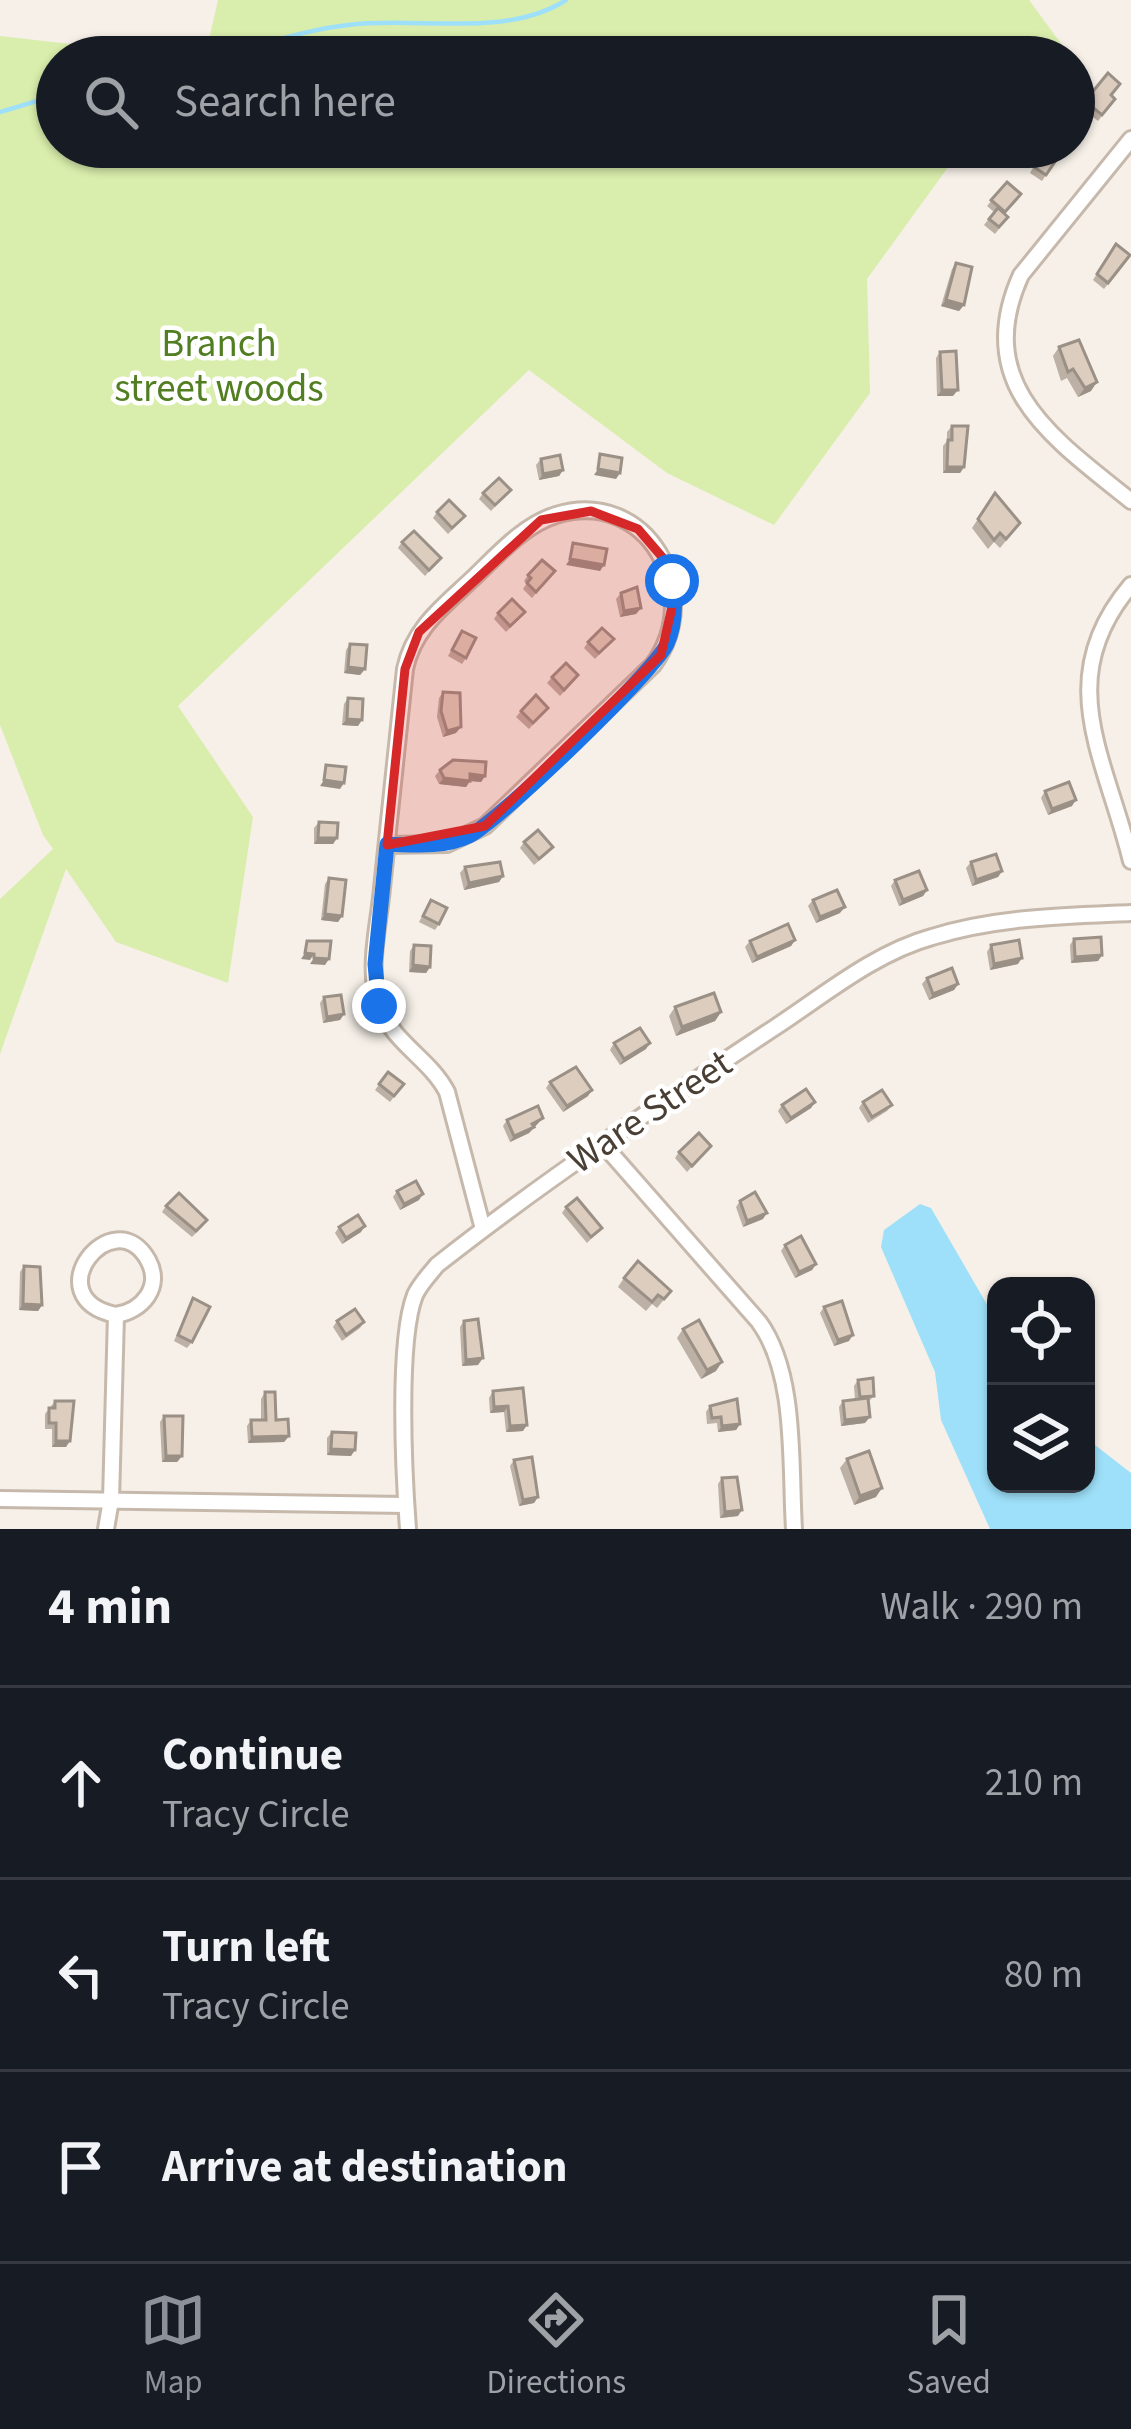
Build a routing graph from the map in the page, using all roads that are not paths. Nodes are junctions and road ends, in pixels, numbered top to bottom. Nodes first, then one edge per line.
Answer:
1 (1131, 139) edge
2 (1131, 501) edge
3 (1131, 584) edge
4 (387, 844) junction
5 (1131, 861) edge
6 (1131, 913) edge
7 (602, 1143) junction
8 (483, 1229) junction
9 (116, 1315) junction
10 (0, 1499) edge
11 (111, 1501) junction
12 (406, 1505) junction
13 (106, 1529) edge
14 (408, 1529) edge
15 (794, 1529) edge

1 - 2 street
3 - 5 street
4 - 4 street
4 - 8 street
6 - 7 street, Ware Street
7 - 8 street, Ware Street
7 - 15 street
8 - 12 street, Ware Street
9 - 9 street
9 - 11 street
10 - 11 street
11 - 12 street
11 - 13 street
12 - 14 street, Ware Street

